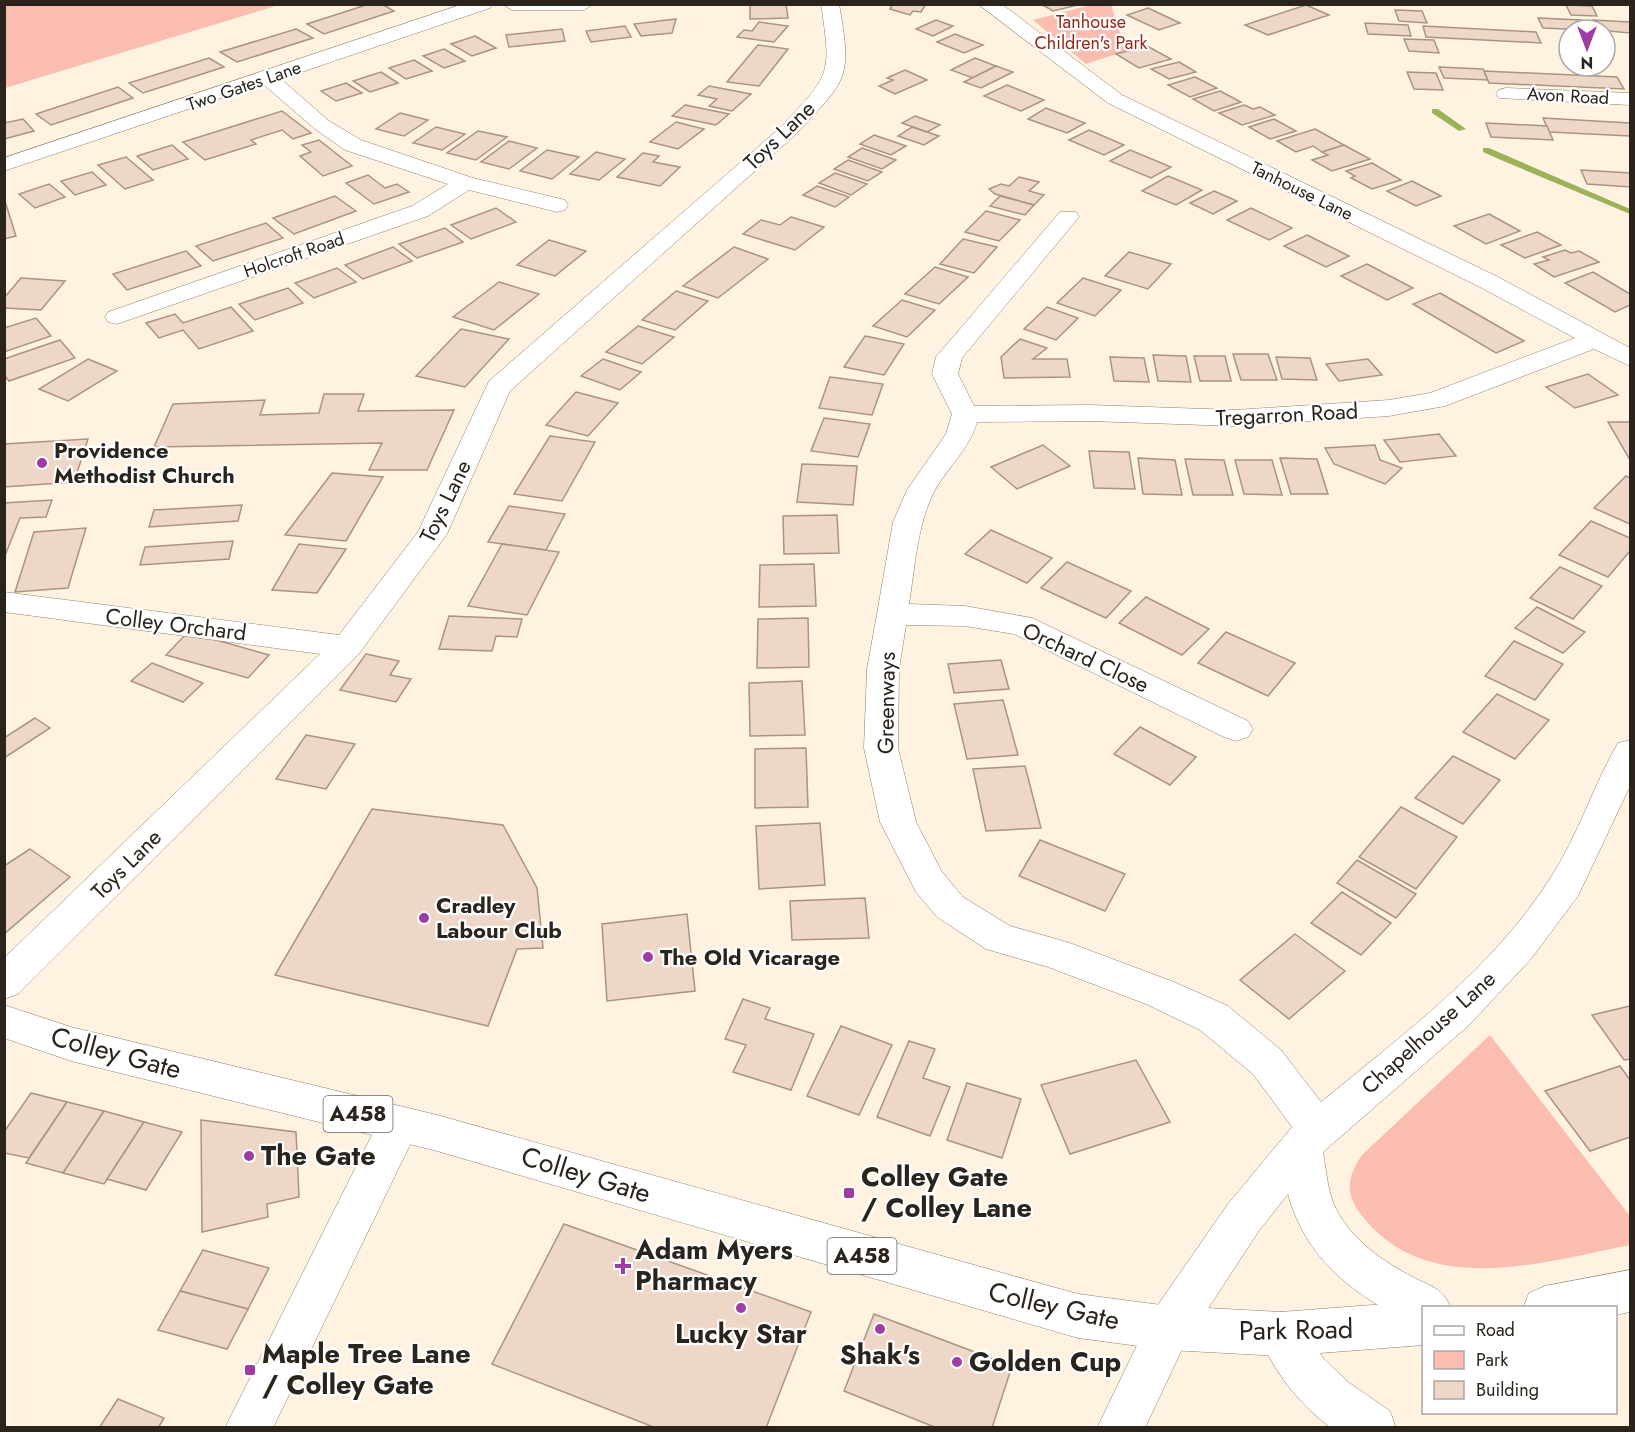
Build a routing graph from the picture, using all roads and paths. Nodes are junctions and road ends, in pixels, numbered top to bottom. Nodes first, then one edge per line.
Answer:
1 (483, 4) edge
2 (512, 4) edge
3 (584, 4) edge
4 (830, 4) edge
5 (987, 4) edge
6 (268, 78) junction
7 (1506, 94) dead end
8 (1630, 99) edge
9 (4, 165) edge
10 (466, 183) junction
11 (557, 205) dead end
12 (1068, 217) dead end
13 (117, 317) dead end
14 (1596, 339) junction
15 (1630, 358) edge
16 (966, 414) junction
17 (4, 602) edge
18 (892, 614) junction
19 (347, 646) junction
20 (1236, 729) dead end
21 (1630, 752) edge
22 (4, 983) edge
23 (4, 1021) edge
24 (399, 1124) junction
25 (1309, 1137) junction
26 (1630, 1291) edge
27 (1426, 1306) edge
28 (1555, 1306) edge
29 (1422, 1323) edge
30 (1169, 1328) junction
31 (1281, 1334) junction
32 (248, 1428) edge
33 (1120, 1428) edge
34 (1373, 1428) edge

1 - 6 main road, Two Gates Lane
2 - 3 main road
4 - 19 main road, Toys Lane
5 - 14 main road, Tanhouse Lane
6 - 9 main road, Two Gates Lane
6 - 10 main road
7 - 8 main road, Avon Road
10 - 11 main road
10 - 13 main road, Holcroft Road
12 - 16 main road
14 - 15 main road, Tanhouse Lane
14 - 16 main road, Tregarron Road
16 - 18 main road, Greenways
17 - 19 main road, Colley Orchard
18 - 20 main road, Orchard Close
18 - 25 main road, Greenways
19 - 22 main road, Toys Lane
21 - 25 main road, Chapelhouse Lane
23 - 24 main road, Colley Gate / A458
24 - 30 main road, Colley Gate / A458
24 - 32 main road
25 - 27 main road
25 - 30 main road, Chapelhouse Lane
26 - 28 main road
29 - 31 main road, Park Road / A458
30 - 31 main road, Park Road / A458
30 - 33 main road, Chapelhouse Lane
31 - 34 main road

